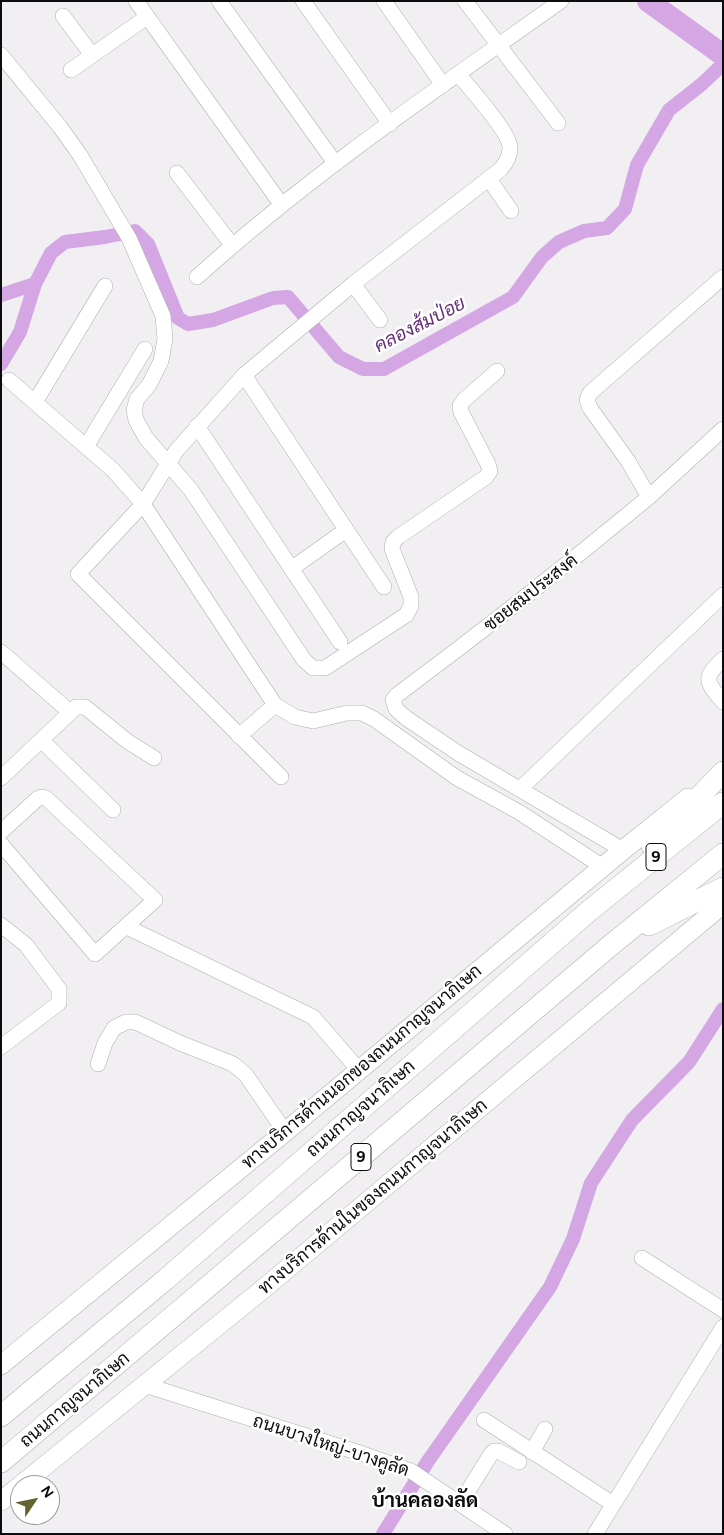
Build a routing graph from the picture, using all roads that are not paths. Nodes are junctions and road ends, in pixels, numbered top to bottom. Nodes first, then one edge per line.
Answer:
1 (136, 1) edge
2 (219, 1) edge
3 (303, 1) edge
4 (384, 1) edge
5 (465, 1) edge
6 (561, 1) edge
7 (64, 16) dead end
8 (147, 17) junction
9 (498, 45) junction
10 (1, 55) edge
11 (92, 55) junction
12 (71, 70) dead end
13 (458, 74) junction
14 (443, 85) junction
15 (558, 123) dead end
16 (390, 124) junction
17 (335, 163) junction
18 (177, 172) dead end
19 (489, 179) junction
20 (281, 204) junction
21 (511, 211) dead end
22 (232, 245) junction
23 (197, 277) dead end
24 (723, 277) edge
25 (353, 284) junction
26 (105, 286) dead end
27 (380, 320) dead end
28 (145, 349) dead end
29 (497, 371) dead end
30 (244, 375) junction
31 (9, 380) dead end
32 (35, 402) junction
33 (196, 426) junction
34 (723, 429) edge
35 (87, 445) junction
36 (168, 462) junction
37 (649, 497) junction
38 (143, 504) junction
39 (346, 530) junction
40 (291, 569) junction
41 (384, 587) dead end
42 (723, 595) edge
43 (340, 642) dead end
44 (1, 652) edge
45 (723, 659) edge
46 (723, 702) edge
47 (275, 705) junction
48 (70, 712) junction
49 (240, 736) junction
50 (41, 740) junction
51 (154, 758) dead end
52 (723, 771) edge
53 (281, 777) dead end
54 (1, 778) edge
55 (520, 789) junction
56 (723, 803) edge
57 (113, 810) dead end
58 (1, 832) edge
59 (1, 844) edge
60 (623, 850) junction
61 (723, 854) edge
62 (602, 867) junction
63 (723, 888) edge
64 (723, 904) edge
65 (589, 911) junction
66 (1, 926) edge
67 (127, 927) junction
68 (611, 944) junction
69 (1, 1047) edge
70 (98, 1064) dead end
71 (358, 1069) junction
72 (285, 1132) junction
73 (642, 1258) dead end
74 (723, 1310) edge
75 (723, 1327) edge
76 (4, 1360) edge
77 (145, 1385) junction
78 (1, 1416) edge
79 (484, 1420) dead end
80 (545, 1429) dead end
81 (532, 1452) junction
82 (1, 1462) edge
83 (519, 1462) dead end
84 (32, 1475) edge
85 (460, 1504) junction
86 (613, 1504) junction
87 (504, 1534) edge
88 (595, 1534) edge

1 - 8 street
2 - 17 street
3 - 16 street
4 - 14 street
5 - 9 street
6 - 9 street
7 - 11 street
8 - 11 street
8 - 20 street
9 - 13 street
9 - 15 street
10 - 36 street
11 - 12 street
13 - 14 street
13 - 19 street
14 - 16 street
16 - 17 street
17 - 20 street
18 - 22 street
19 - 21 street
19 - 25 street
20 - 22 street
22 - 23 street
24 - 37 street
25 - 27 street
25 - 30 street
26 - 32 street
28 - 35 street
29 - 36 street
30 - 33 street
30 - 39 street
31 - 32 street
32 - 35 street
33 - 36 street
33 - 40 street
34 - 37 street
35 - 38 street
36 - 38 street
37 - 55 street, ซอยสมประสงค์
38 - 47 street
38 - 49 street
39 - 40 street
39 - 41 street
40 - 43 street
42 - 55 street
44 - 48 street
45 - 46 street
47 - 49 street
47 - 62 street
48 - 50 street
48 - 51 street
49 - 53 street
50 - 54 street
50 - 57 street
52 - 60 main road, ทางบริการด้านนอกของถนนกาญจนาภิเษก
52 - 65 highway
55 - 60 street, ซอยสมประสงค์
56 - 65 highway, ถนนกาญจนาภิเษก / 9
58 - 67 street
59 - 67 street
60 - 62 main road, ทางบริการด้านนอกของถนนกาญจนาภิเษก
61 - 68 highway, ถนนกาญจนาภิเษก / 9
62 - 71 main road, ทางบริการด้านนอกของถนนกาญจนาภิเษก
63 - 68 highway
64 - 77 main road, ทางบริการด้านในของถนนกาญจนาภิเษก
65 - 78 highway, ถนนกาญจนาภิเษก / 9
66 - 69 street
67 - 71 street
68 - 82 highway, ถนนกาญจนาภิเษก / 9
70 - 72 street
71 - 72 main road, ทางบริการด้านนอกของถนนกาญจนาภิเษก
72 - 76 main road, ทางบริการด้านนอกของถนนกาญจนาภิเษก
73 - 74 street
75 - 86 street
77 - 84 main road, ทางบริการด้านในของถนนกาญจนาภิเษก
77 - 85 street, ถนนบางใหญ่-บางคูลัด
79 - 81 street
80 - 81 street
81 - 86 street
83 - 85 street
85 - 87 street, ถนนบางใหญ่-บางคูลัด
86 - 88 street

